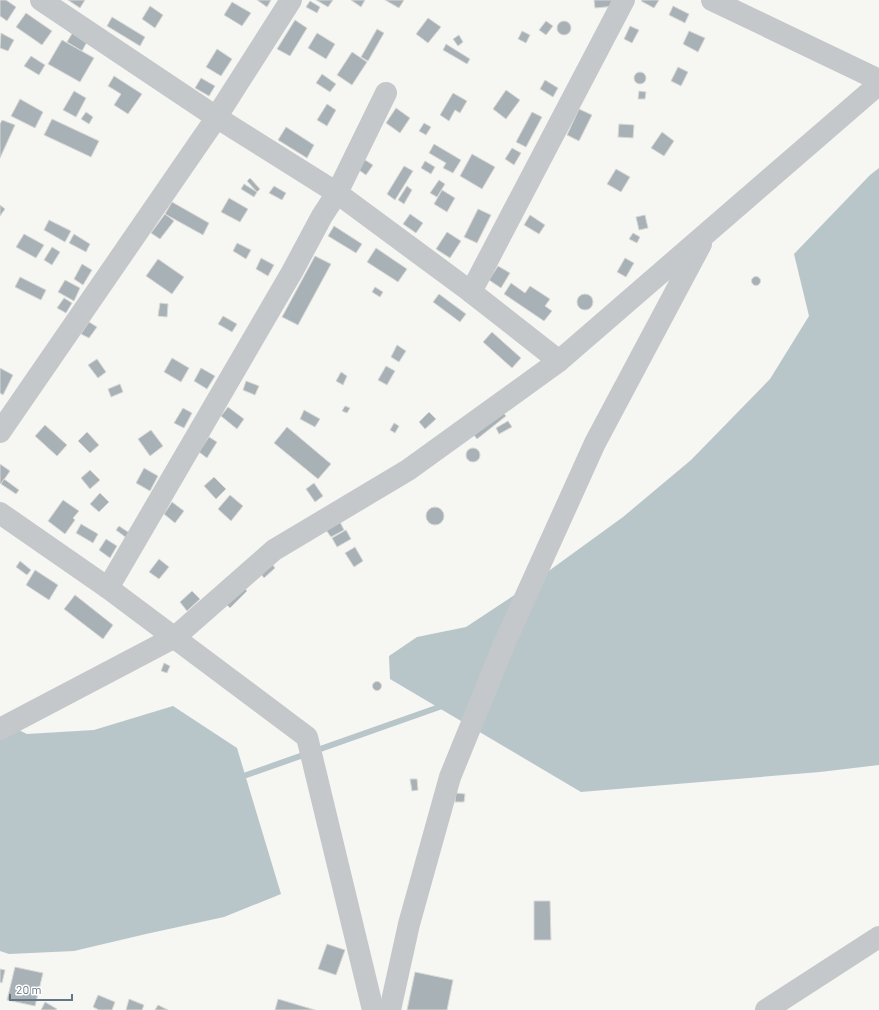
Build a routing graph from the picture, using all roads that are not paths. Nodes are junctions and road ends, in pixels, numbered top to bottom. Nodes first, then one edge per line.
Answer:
1 (40, 0) edge
2 (291, 0) edge
3 (624, 0) edge
4 (712, 0) edge
5 (740, 6) edge
6 (879, 80) edge
7 (879, 84) edge
8 (386, 93) dead end
9 (216, 117) junction
10 (337, 193) junction
11 (707, 233) junction
12 (471, 292) junction
13 (559, 361) junction
14 (0, 432) edge
15 (0, 514) edge
16 (108, 588) junction
17 (175, 637) junction
18 (0, 729) edge
19 (879, 937) edge
20 (373, 1010) edge
21 (390, 1010) edge
22 (766, 1010) edge

1 - 9 street
2 - 9 street
3 - 12 street
4 - 5 street
5 - 6 street
7 - 11 street
8 - 10 street
9 - 10 street
9 - 14 street
10 - 12 street
10 - 16 street
11 - 13 street
11 - 21 street
12 - 13 street
13 - 17 street
15 - 16 street
16 - 17 street
17 - 18 street
17 - 20 street
19 - 22 street

